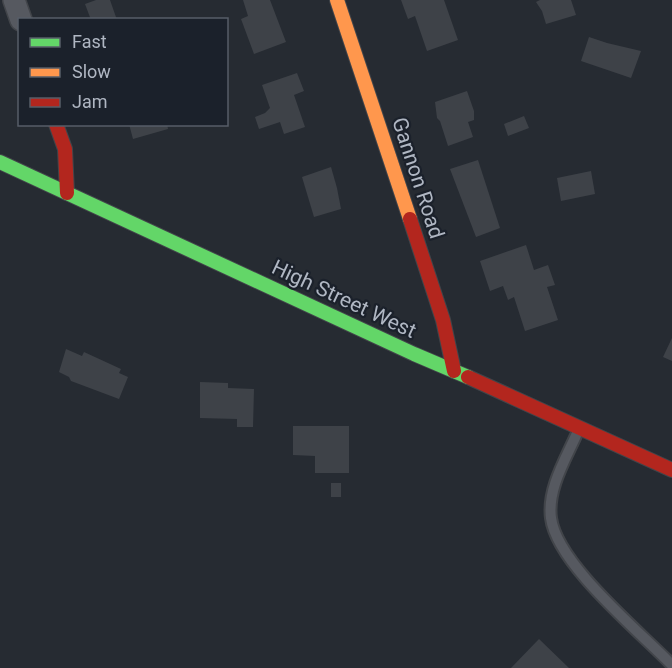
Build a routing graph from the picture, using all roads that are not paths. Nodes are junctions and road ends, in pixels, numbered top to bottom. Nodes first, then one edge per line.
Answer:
1 (14, 0) edge
2 (337, 0) edge
3 (20, 18) edge
4 (57, 126) edge
5 (0, 162) edge
6 (68, 193) junction
7 (454, 371) junction
8 (579, 428) junction
9 (672, 470) edge
10 (672, 665) edge

1 - 3 street
2 - 7 main road, Gannon Road
4 - 6 main road
5 - 6 main road, High Street West
6 - 7 main road, High Street West
7 - 8 main road, High Street West
8 - 9 main road, High Street West
8 - 10 lane

